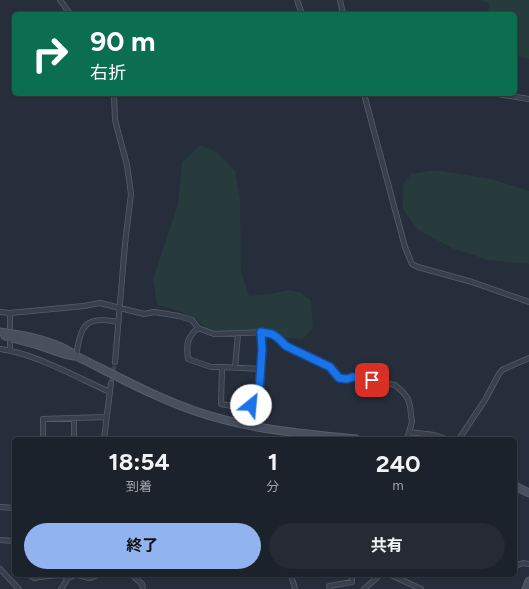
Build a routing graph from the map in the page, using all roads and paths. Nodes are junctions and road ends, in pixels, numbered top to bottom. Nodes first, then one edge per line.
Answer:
1 (60, 0) edge
2 (297, 0) edge
3 (340, 0) edge
4 (69, 12) edge
5 (301, 12) edge
6 (343, 12) edge
7 (114, 96) edge
8 (365, 96) edge
9 (510, 96) edge
10 (529, 99) edge
11 (529, 302) edge
12 (120, 308) junction
13 (0, 312) edge
14 (10, 313) junction
15 (118, 322) junction
16 (10, 327) dead end
17 (198, 328) junction
18 (0, 332) edge
19 (261, 332) junction
20 (238, 334) junction
21 (0, 336) edge
22 (10, 341) dead end
23 (0, 349) edge
24 (10, 350) junction
25 (76, 356) junction
26 (529, 358) edge
27 (115, 362) tunnel mouth
28 (222, 367) junction
29 (235, 368) junction
30 (260, 369) junction
31 (111, 383) tunnel mouth
32 (110, 392) junction
33 (106, 417) junction
34 (74, 418) junction
35 (409, 432) junction
36 (43, 437) edge
37 (74, 437) edge
38 (104, 437) edge
39 (317, 437) edge
40 (408, 437) edge
41 (440, 437) edge
42 (460, 437) edge
43 (517, 487) edge
44 (529, 493) edge
45 (0, 507) edge
46 (12, 508) edge
47 (0, 540) edge
48 (12, 541) edge
49 (529, 564) edge
50 (517, 565) edge
51 (0, 569) edge
52 (134, 577) edge
53 (352, 577) edge
54 (378, 577) edge
55 (395, 577) edge
56 (68, 578) edge
57 (529, 581) edge
58 (19, 589) edge
59 (62, 589) edge
60 (143, 589) edge
61 (330, 589) edge
62 (364, 589) edge
63 (421, 589) edge
64 (526, 589) edge

1 - 4 street
2 - 5 street
3 - 6 street
7 - 12 street
8 - 11 street
9 - 10 street
12 - 14 street
12 - 15 street
12 - 17 street
13 - 14 street
14 - 16 street
15 - 25 street
15 - 27 street
17 - 20 street
17 - 28 street
18 - 25 street
19 - 20 street
19 - 30 street
19 - 35 street
20 - 29 street
21 - 25 street
22 - 24 street
23 - 24 street
24 - 32 street
25 - 39 street
26 - 42 street
28 - 29 street
28 - 30 street
29 - 30 street
31 - 32 street
32 - 33 street
33 - 34 street
33 - 38 street
34 - 36 street
34 - 37 street
35 - 40 street
35 - 41 street
43 - 44 street
45 - 46 street
47 - 48 street
49 - 50 street
51 - 58 street
52 - 60 street
53 - 61 street
54 - 62 street
55 - 63 street
56 - 59 street
57 - 64 street

